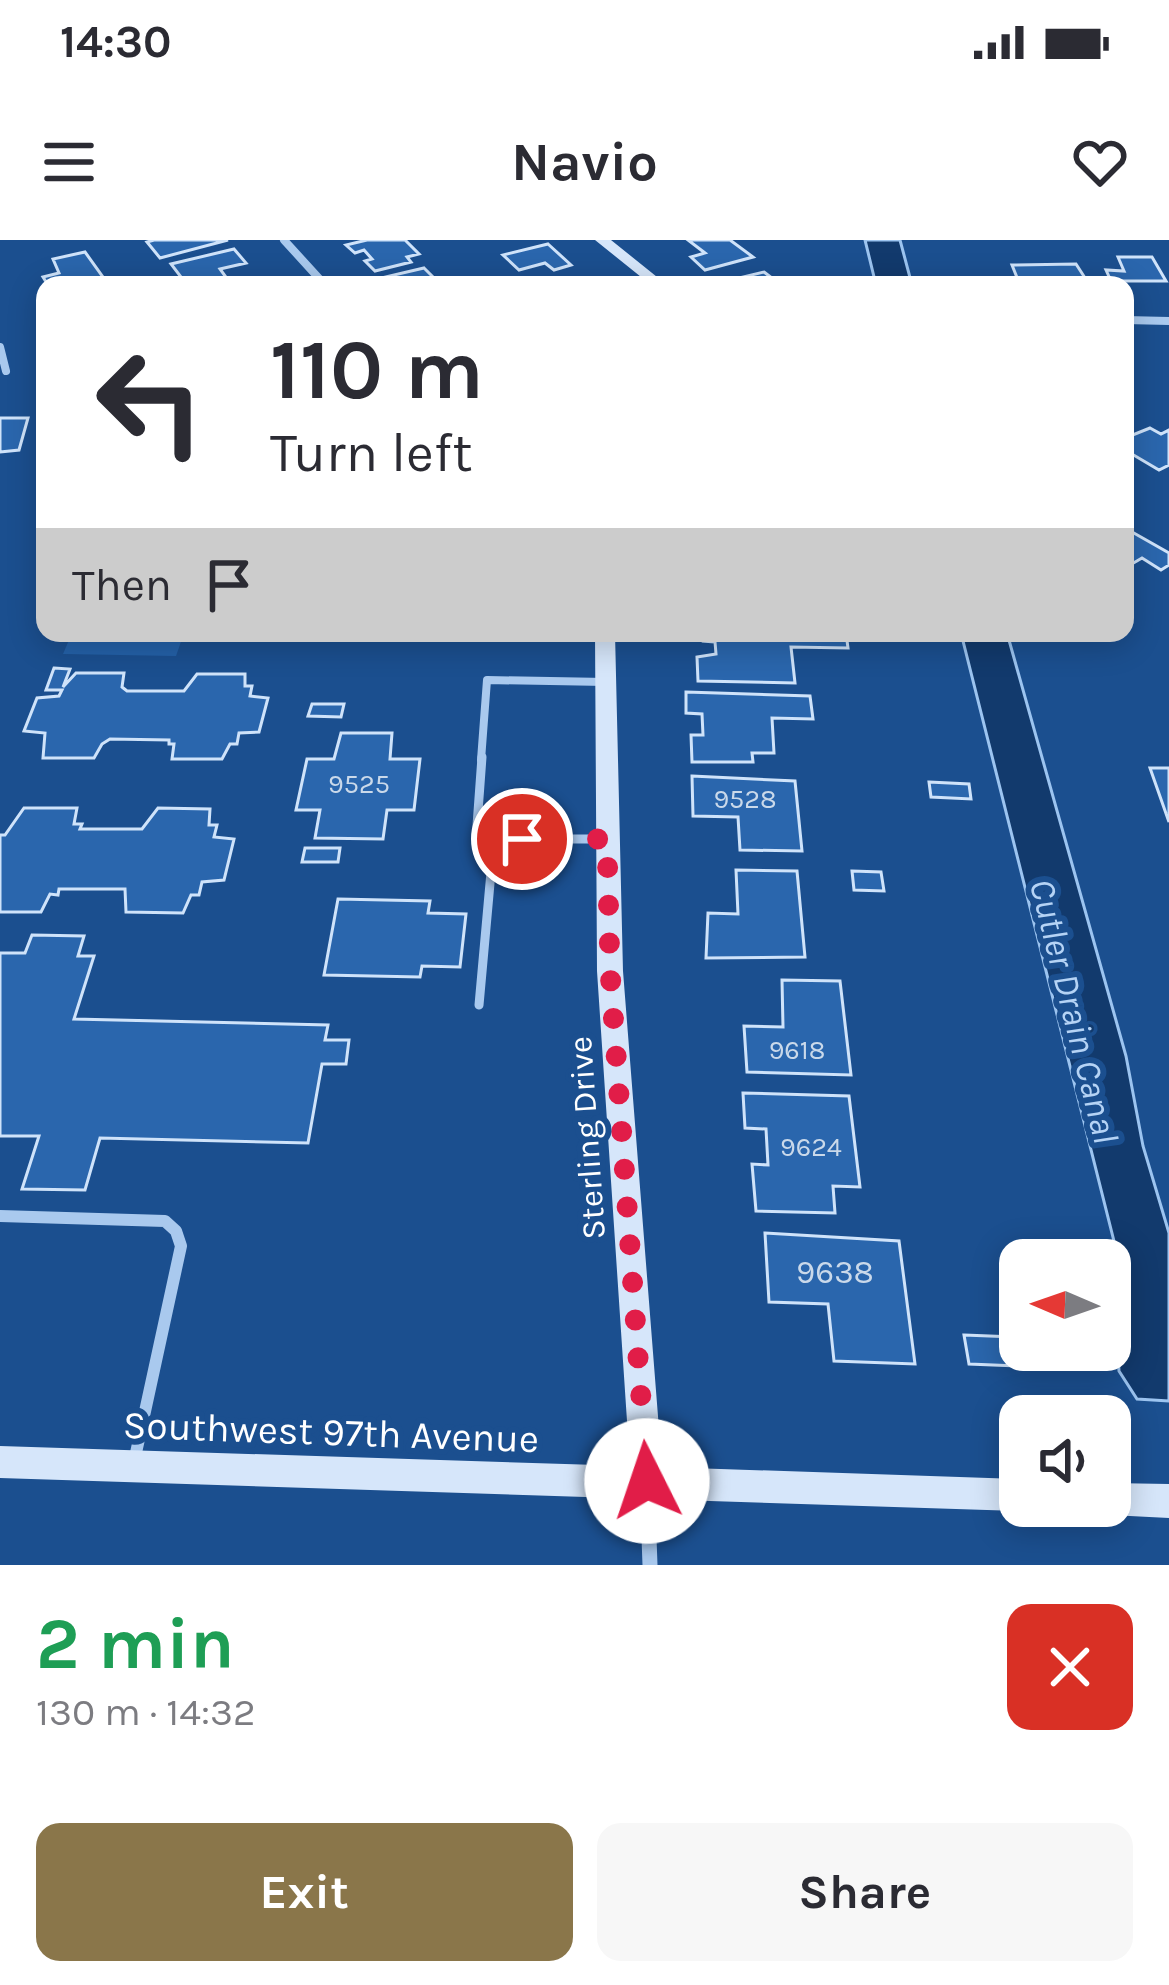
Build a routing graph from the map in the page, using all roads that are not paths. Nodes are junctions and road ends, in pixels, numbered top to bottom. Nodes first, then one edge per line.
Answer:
1 (284, 240) edge
2 (602, 240) edge
3 (317, 276) edge
4 (648, 276) edge
5 (1134, 320) edge
6 (1169, 321) edge
7 (0, 346) edge
8 (6, 371) dead end
9 (605, 642) edge
10 (606, 682) junction
11 (494, 839) junction
12 (607, 839) junction
13 (479, 1005) dead end
14 (0, 1216) edge
15 (0, 1462) edge
16 (133, 1467) junction
17 (647, 1481) junction
18 (999, 1494) edge
19 (1131, 1499) edge
20 (1169, 1501) edge
21 (650, 1565) edge

1 - 3 street
2 - 4 street
5 - 6 street
7 - 8 street
9 - 10 street, Sterling Drive
10 - 11 lane
10 - 12 street, Sterling Drive
11 - 12 lane
11 - 13 lane
12 - 17 street, Sterling Drive
14 - 16 lane
15 - 16 street, Southwest 97th Avenue
16 - 17 street, Southwest 97th Avenue
17 - 18 street, Southwest 97th Avenue
17 - 21 street, Sterling Drive
19 - 20 street

